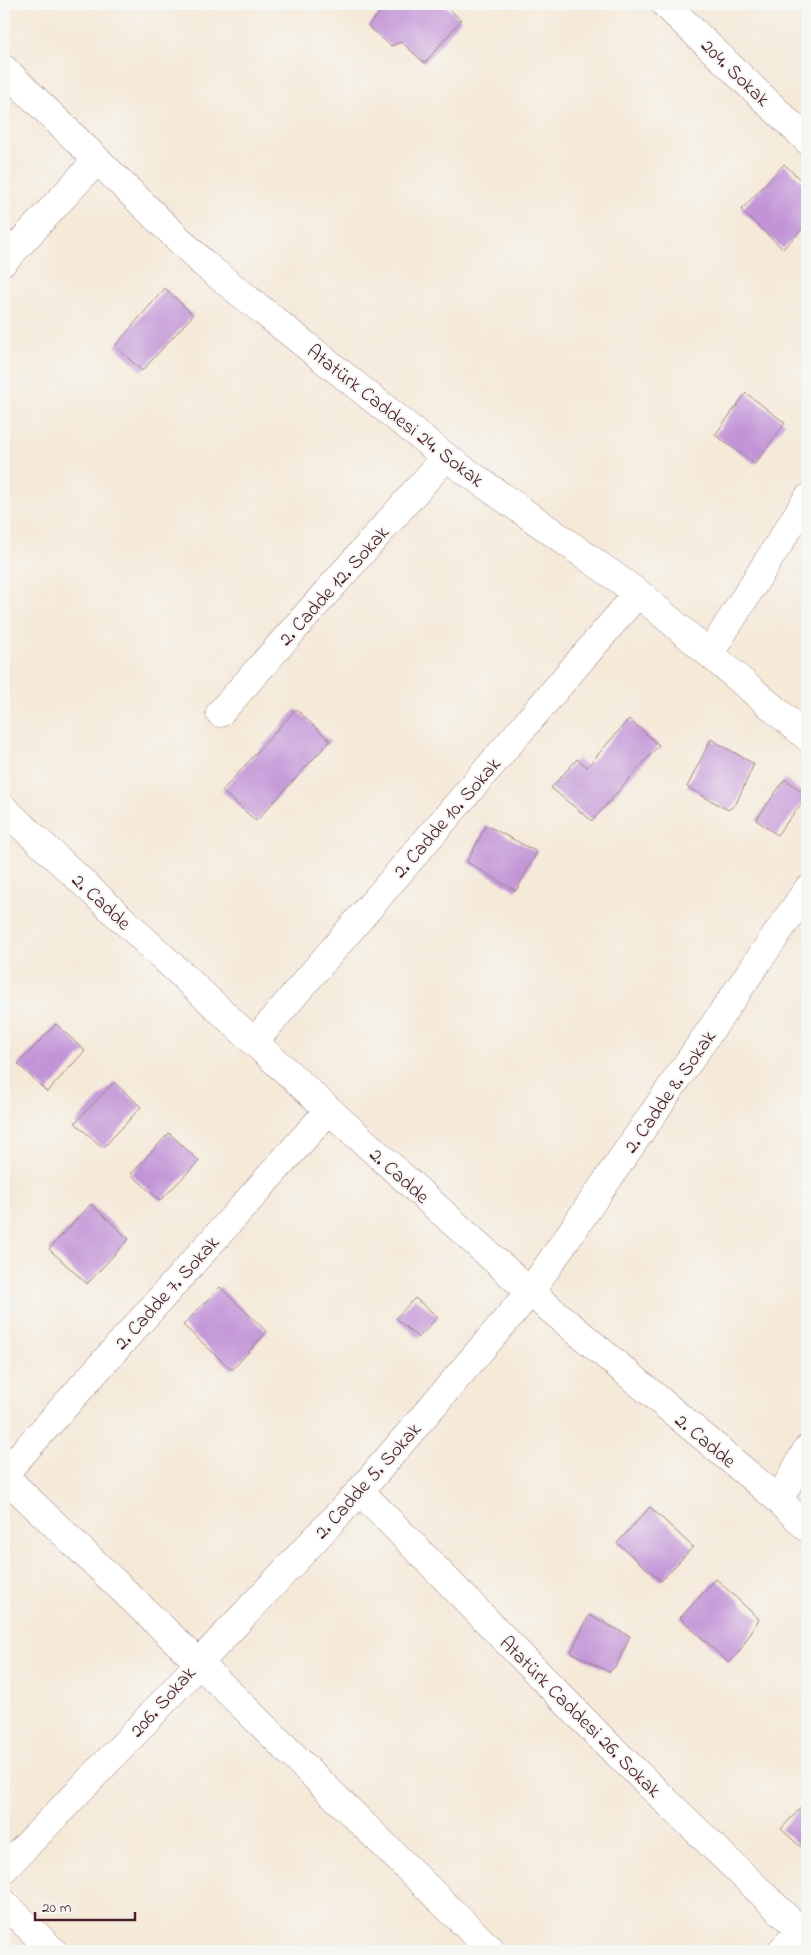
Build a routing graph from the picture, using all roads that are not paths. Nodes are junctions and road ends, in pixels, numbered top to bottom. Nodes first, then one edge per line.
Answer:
1 (665, 4) edge
2 (4, 69) edge
3 (807, 140) edge
4 (97, 160) junction
5 (4, 261) edge
6 (446, 457) junction
7 (807, 499) edge
8 (638, 593) junction
9 (710, 653) junction
10 (220, 713) dead end
11 (807, 737) edge
12 (4, 809) edge
13 (807, 890) edge
14 (254, 1042) junction
15 (329, 1110) junction
16 (530, 1292) junction
17 (807, 1449) edge
18 (4, 1475) edge
19 (360, 1491) junction
20 (779, 1500) junction
21 (807, 1528) edge
22 (199, 1663) junction
23 (4, 1869) edge
24 (4, 1903) edge
25 (805, 1931) edge
26 (52, 1951) edge
27 (492, 1951) edge
28 (782, 1951) edge

1 - 3 street, 204. Sokak
2 - 4 street, Atatürk Caddesi 24. Sokak
4 - 5 street
4 - 6 street, Atatürk Caddesi 24. Sokak
6 - 8 street, Atatürk Caddesi 24. Sokak
6 - 10 street, 2. Cadde 12. Sokak
7 - 9 street
8 - 9 street, Atatürk Caddesi 24. Sokak
8 - 14 street, 2. Cadde 10. Sokak
9 - 11 street, Atatürk Caddesi 24. Sokak
12 - 14 street, 2. Cadde
13 - 16 street, 2. Cadde 8. Sokak
14 - 15 street, 2. Cadde
15 - 16 street, 2. Cadde
15 - 18 street, 2. Cadde 7. Sokak
16 - 19 street, 2. Cadde 5. Sokak
16 - 20 street, 2. Cadde
17 - 20 street
18 - 22 street, 206. Sokak
19 - 22 street, 2. Cadde 5. Sokak
19 - 25 street, Atatürk Caddesi 26. Sokak
20 - 21 street, 2. Cadde
22 - 23 street, 206. Sokak
22 - 27 street
24 - 26 street
25 - 28 street

